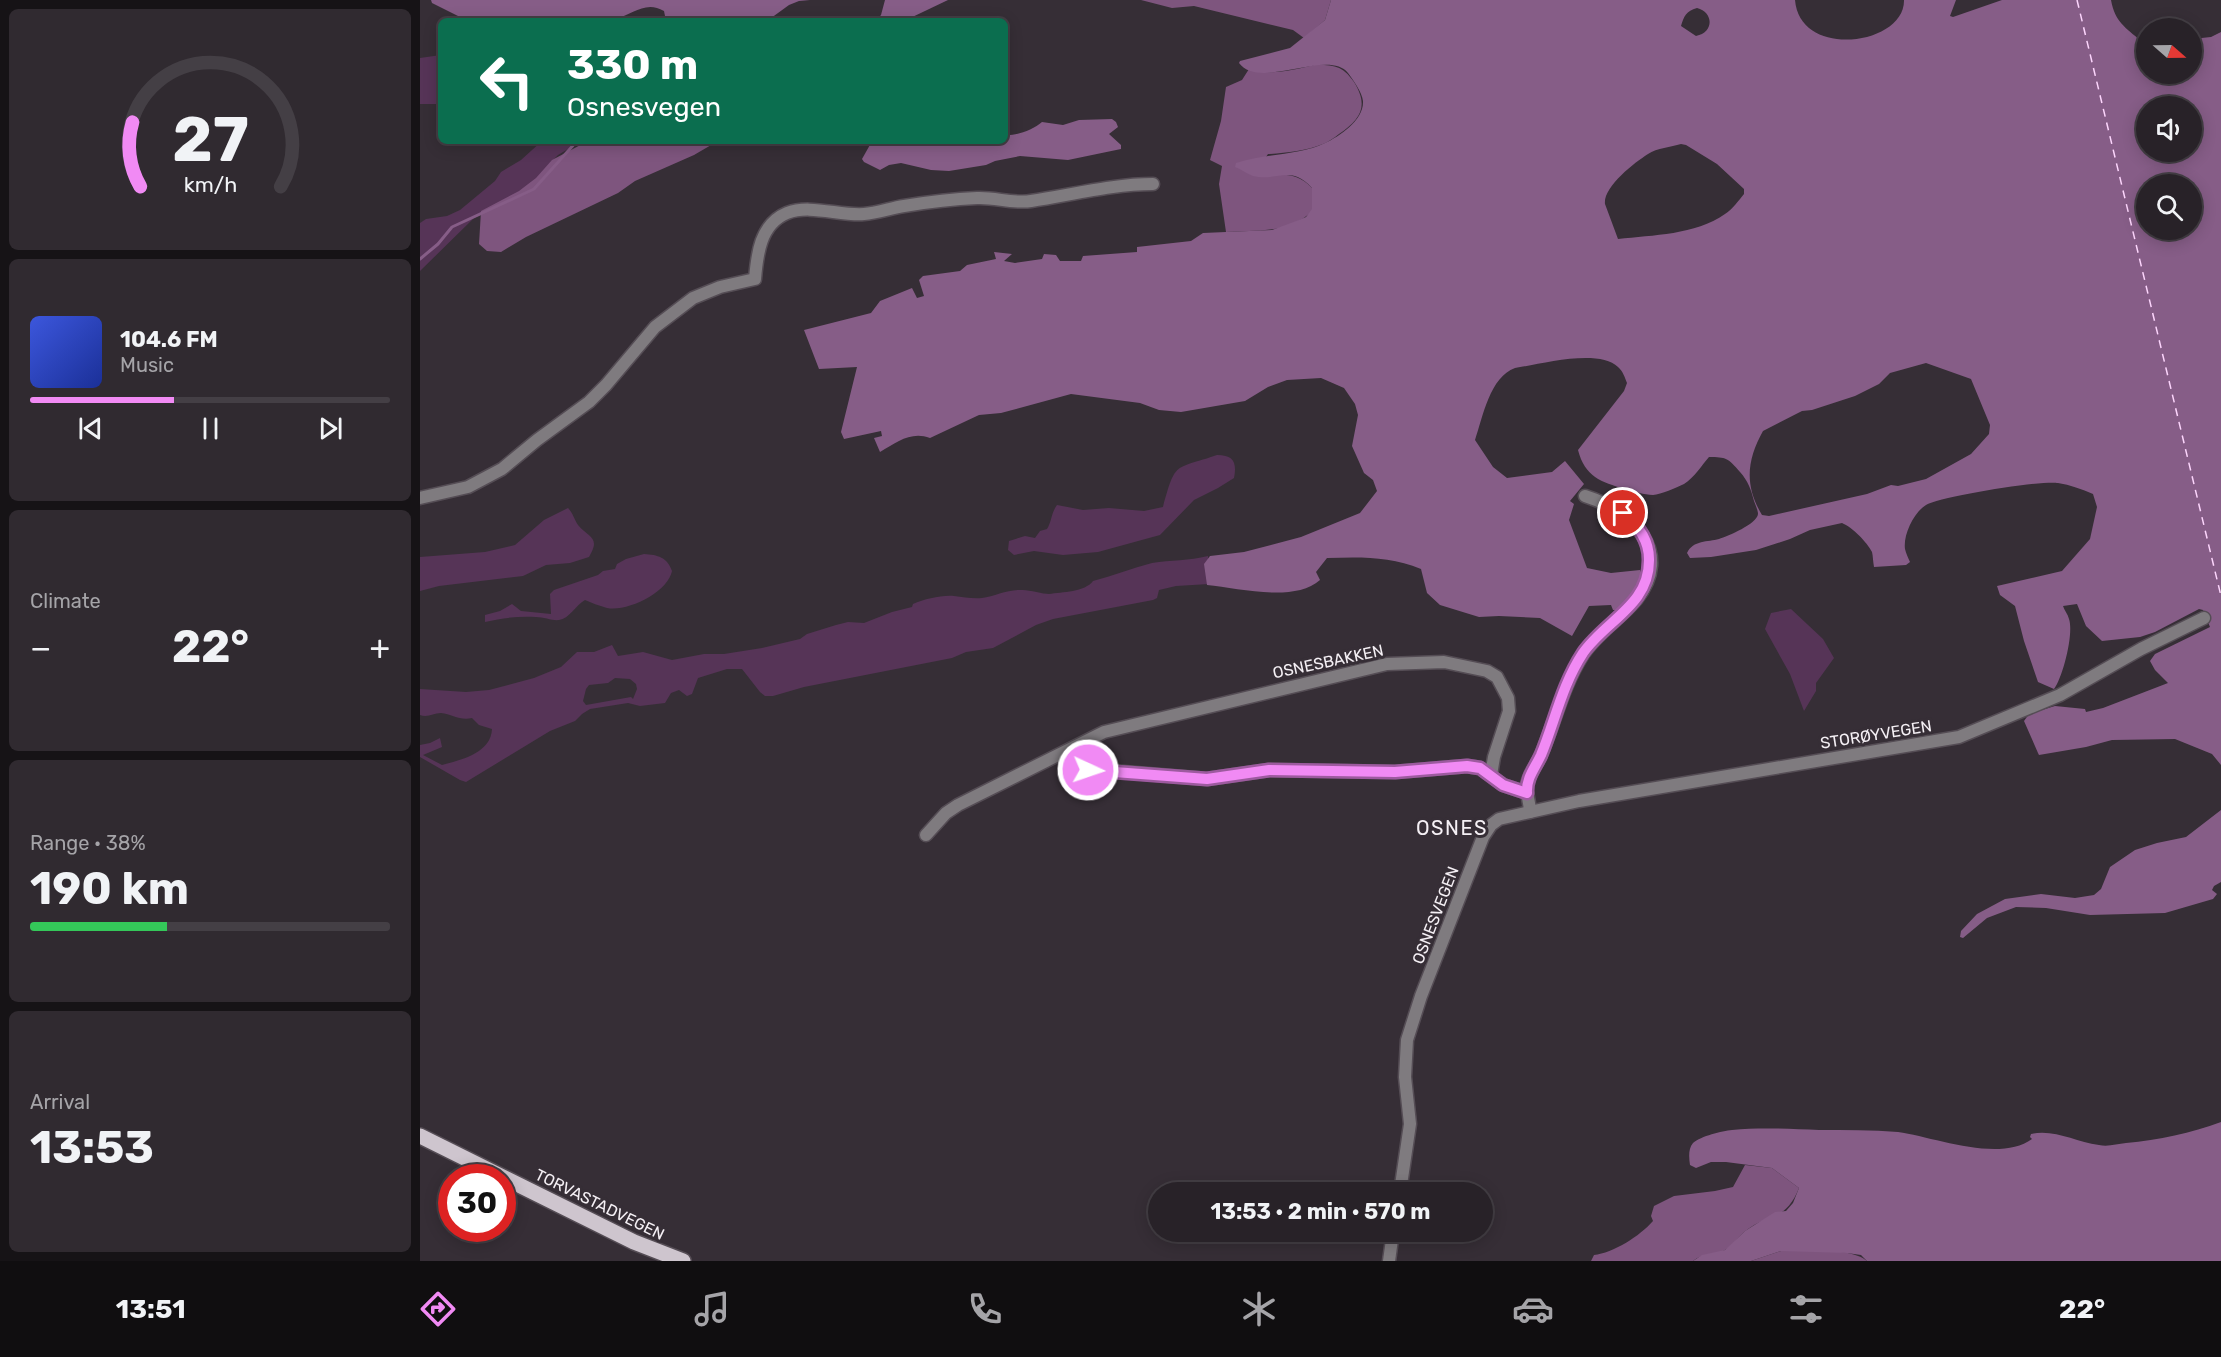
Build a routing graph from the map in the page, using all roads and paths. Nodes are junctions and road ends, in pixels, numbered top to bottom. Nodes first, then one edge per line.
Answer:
1 (1153, 184) dead end
2 (1585, 496) dead end
3 (420, 498) edge
4 (2204, 618) dead end
5 (1069, 751) junction
6 (1491, 775) junction
7 (1527, 793) junction
8 (1530, 812) junction
9 (926, 835) dead end
10 (420, 1136) edge
11 (1401, 1182) edge
12 (1392, 1242) edge
13 (683, 1261) edge
14 (1389, 1261) edge

1 - 3 street
2 - 7 street
4 - 8 street, STORØYVEGEN
5 - 6 street
5 - 6 street, OSNESBAKKEN
5 - 9 street, OSNESBAKKEN
6 - 7 street
7 - 8 street
8 - 11 street, OSNESVEGEN
10 - 13 main road, TORVASTADVEGEN
12 - 14 street

